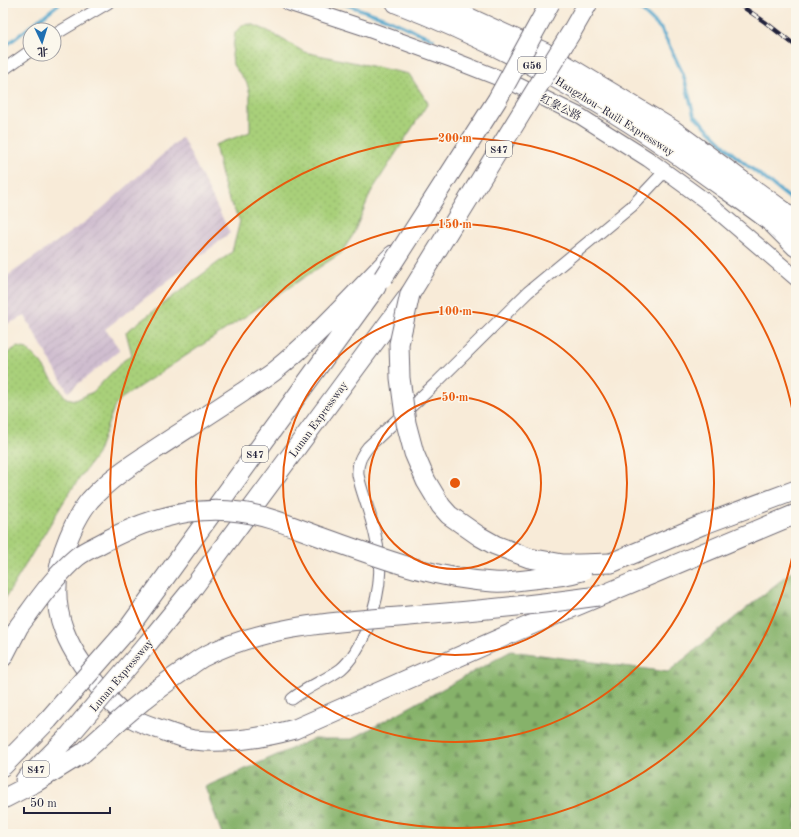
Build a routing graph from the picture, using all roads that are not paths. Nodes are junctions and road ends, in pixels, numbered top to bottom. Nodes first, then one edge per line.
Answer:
1 (108, 3) edge
2 (289, 3) edge
3 (396, 3) edge
4 (437, 3) edge
5 (550, 3) edge
6 (588, 3) edge
7 (62, 30) edge
8 (22, 57) edge
9 (3, 70) edge
10 (667, 136) junction
11 (665, 171) junction
12 (796, 223) edge
13 (408, 240) junction
14 (796, 246) edge
15 (796, 278) edge
16 (410, 294) junction
17 (796, 490) edge
18 (796, 514) edge
19 (611, 563) junction
20 (598, 596) junction
21 (3, 657) edge
22 (292, 699) dead end
23 (3, 766) edge
24 (4, 799) edge

1 - 7 street
2 - 11 main road, 红象公路
3 - 10 highway, Hangzhou–Ruili Expressway / G56
4 - 10 highway, Hangzhou–Ruili Expressway / G56
5 - 13 highway, S47, bridge
6 - 16 highway, Lunan Expressway / S47, bridge
8 - 9 street
10 - 12 highway, Hangzhou–Ruili Expressway / G56
10 - 14 highway, Hangzhou–Ruili Expressway / G56
11 - 15 main road, 红象公路
11 - 22 street
13 - 20 highway
13 - 23 highway, S47, bridge
16 - 19 highway, bridge
16 - 24 highway, Lunan Expressway / S47, bridge
17 - 19 highway
18 - 20 highway
19 - 21 highway, bridge
20 - 24 highway, bridge

